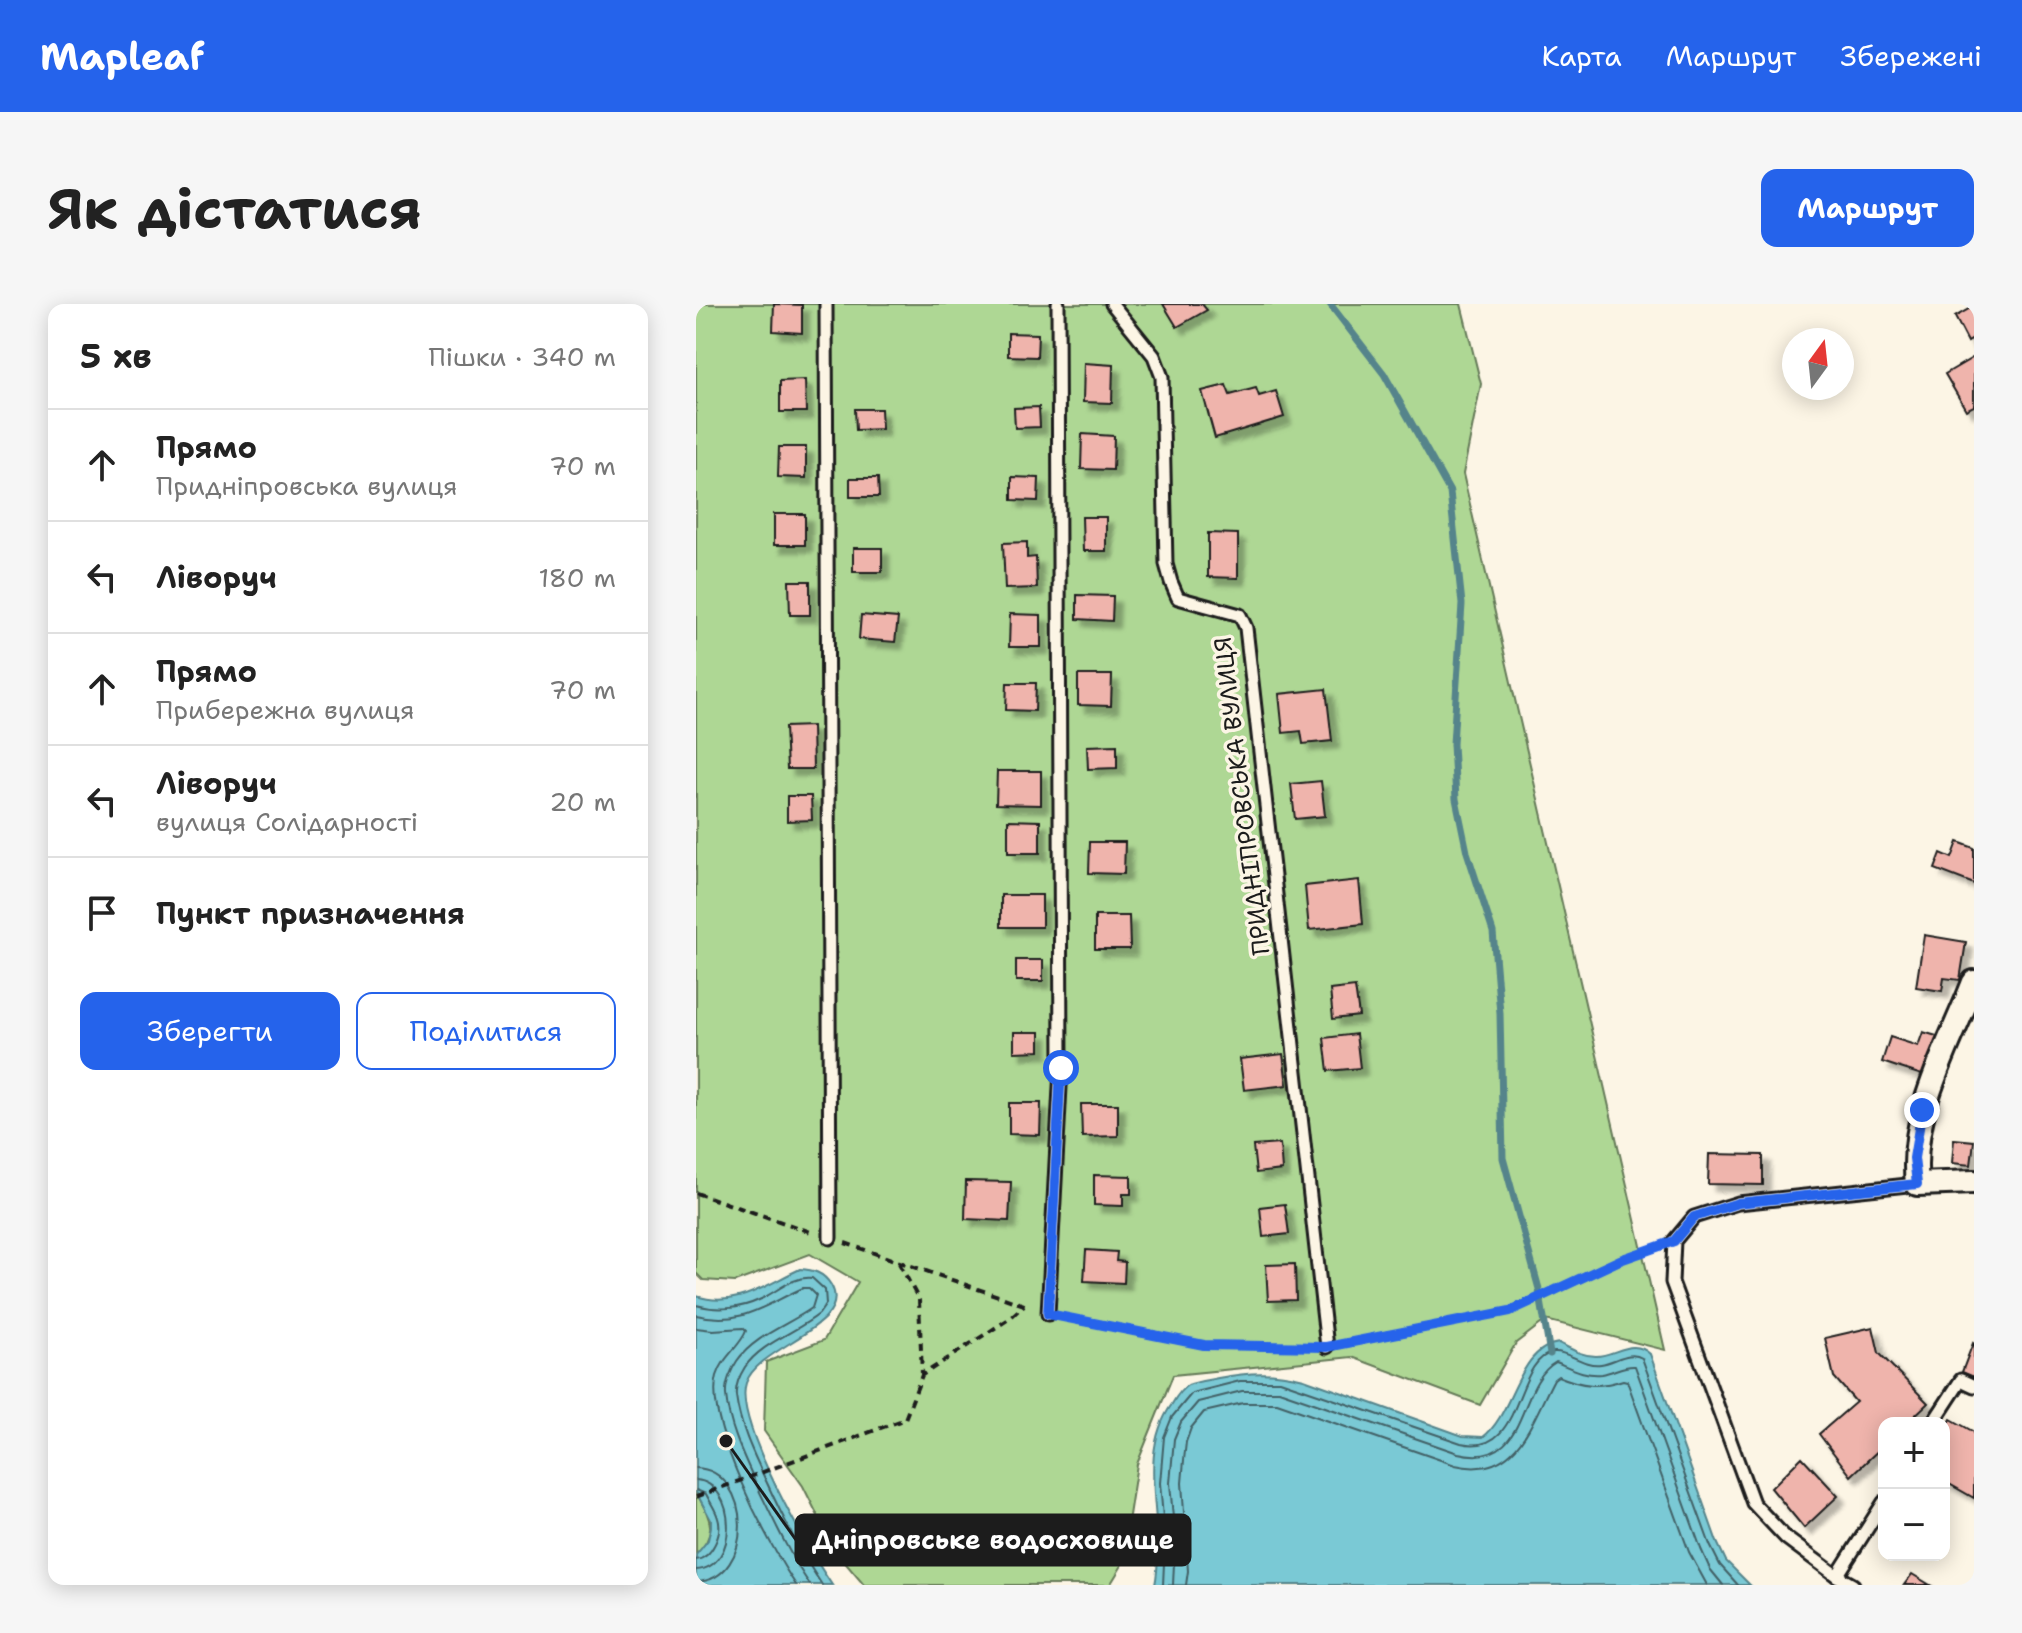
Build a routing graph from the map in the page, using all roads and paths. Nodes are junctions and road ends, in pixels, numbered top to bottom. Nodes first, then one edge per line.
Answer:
1 (826, 304) edge
2 (1058, 304) edge
3 (1112, 304) edge
4 (1974, 982) edge
5 (1974, 1182) edge
6 (1917, 1184) junction
7 (696, 1193) edge
8 (830, 1238) junction
9 (1674, 1241) junction
10 (899, 1262) junction
11 (1024, 1305) junction
12 (1048, 1314) junction
13 (1327, 1347) junction
14 (922, 1375) junction
15 (1974, 1386) edge
16 (1937, 1417) edge
17 (696, 1497) edge
18 (1878, 1511) edge
19 (1837, 1576) junction
20 (1853, 1585) edge

1 - 8 lane
2 - 12 lane
3 - 13 lane, ПРИДНІПРОВСЬКА ВУЛИЦЯ
4 - 6 street
5 - 6 street
6 - 9 lane
7 - 8 path
8 - 10 path
9 - 13 path
9 - 19 lane
10 - 11 path
10 - 14 path
11 - 12 path
11 - 14 path
12 - 13 path
14 - 17 path
15 - 16 lane
18 - 19 lane
19 - 20 lane

